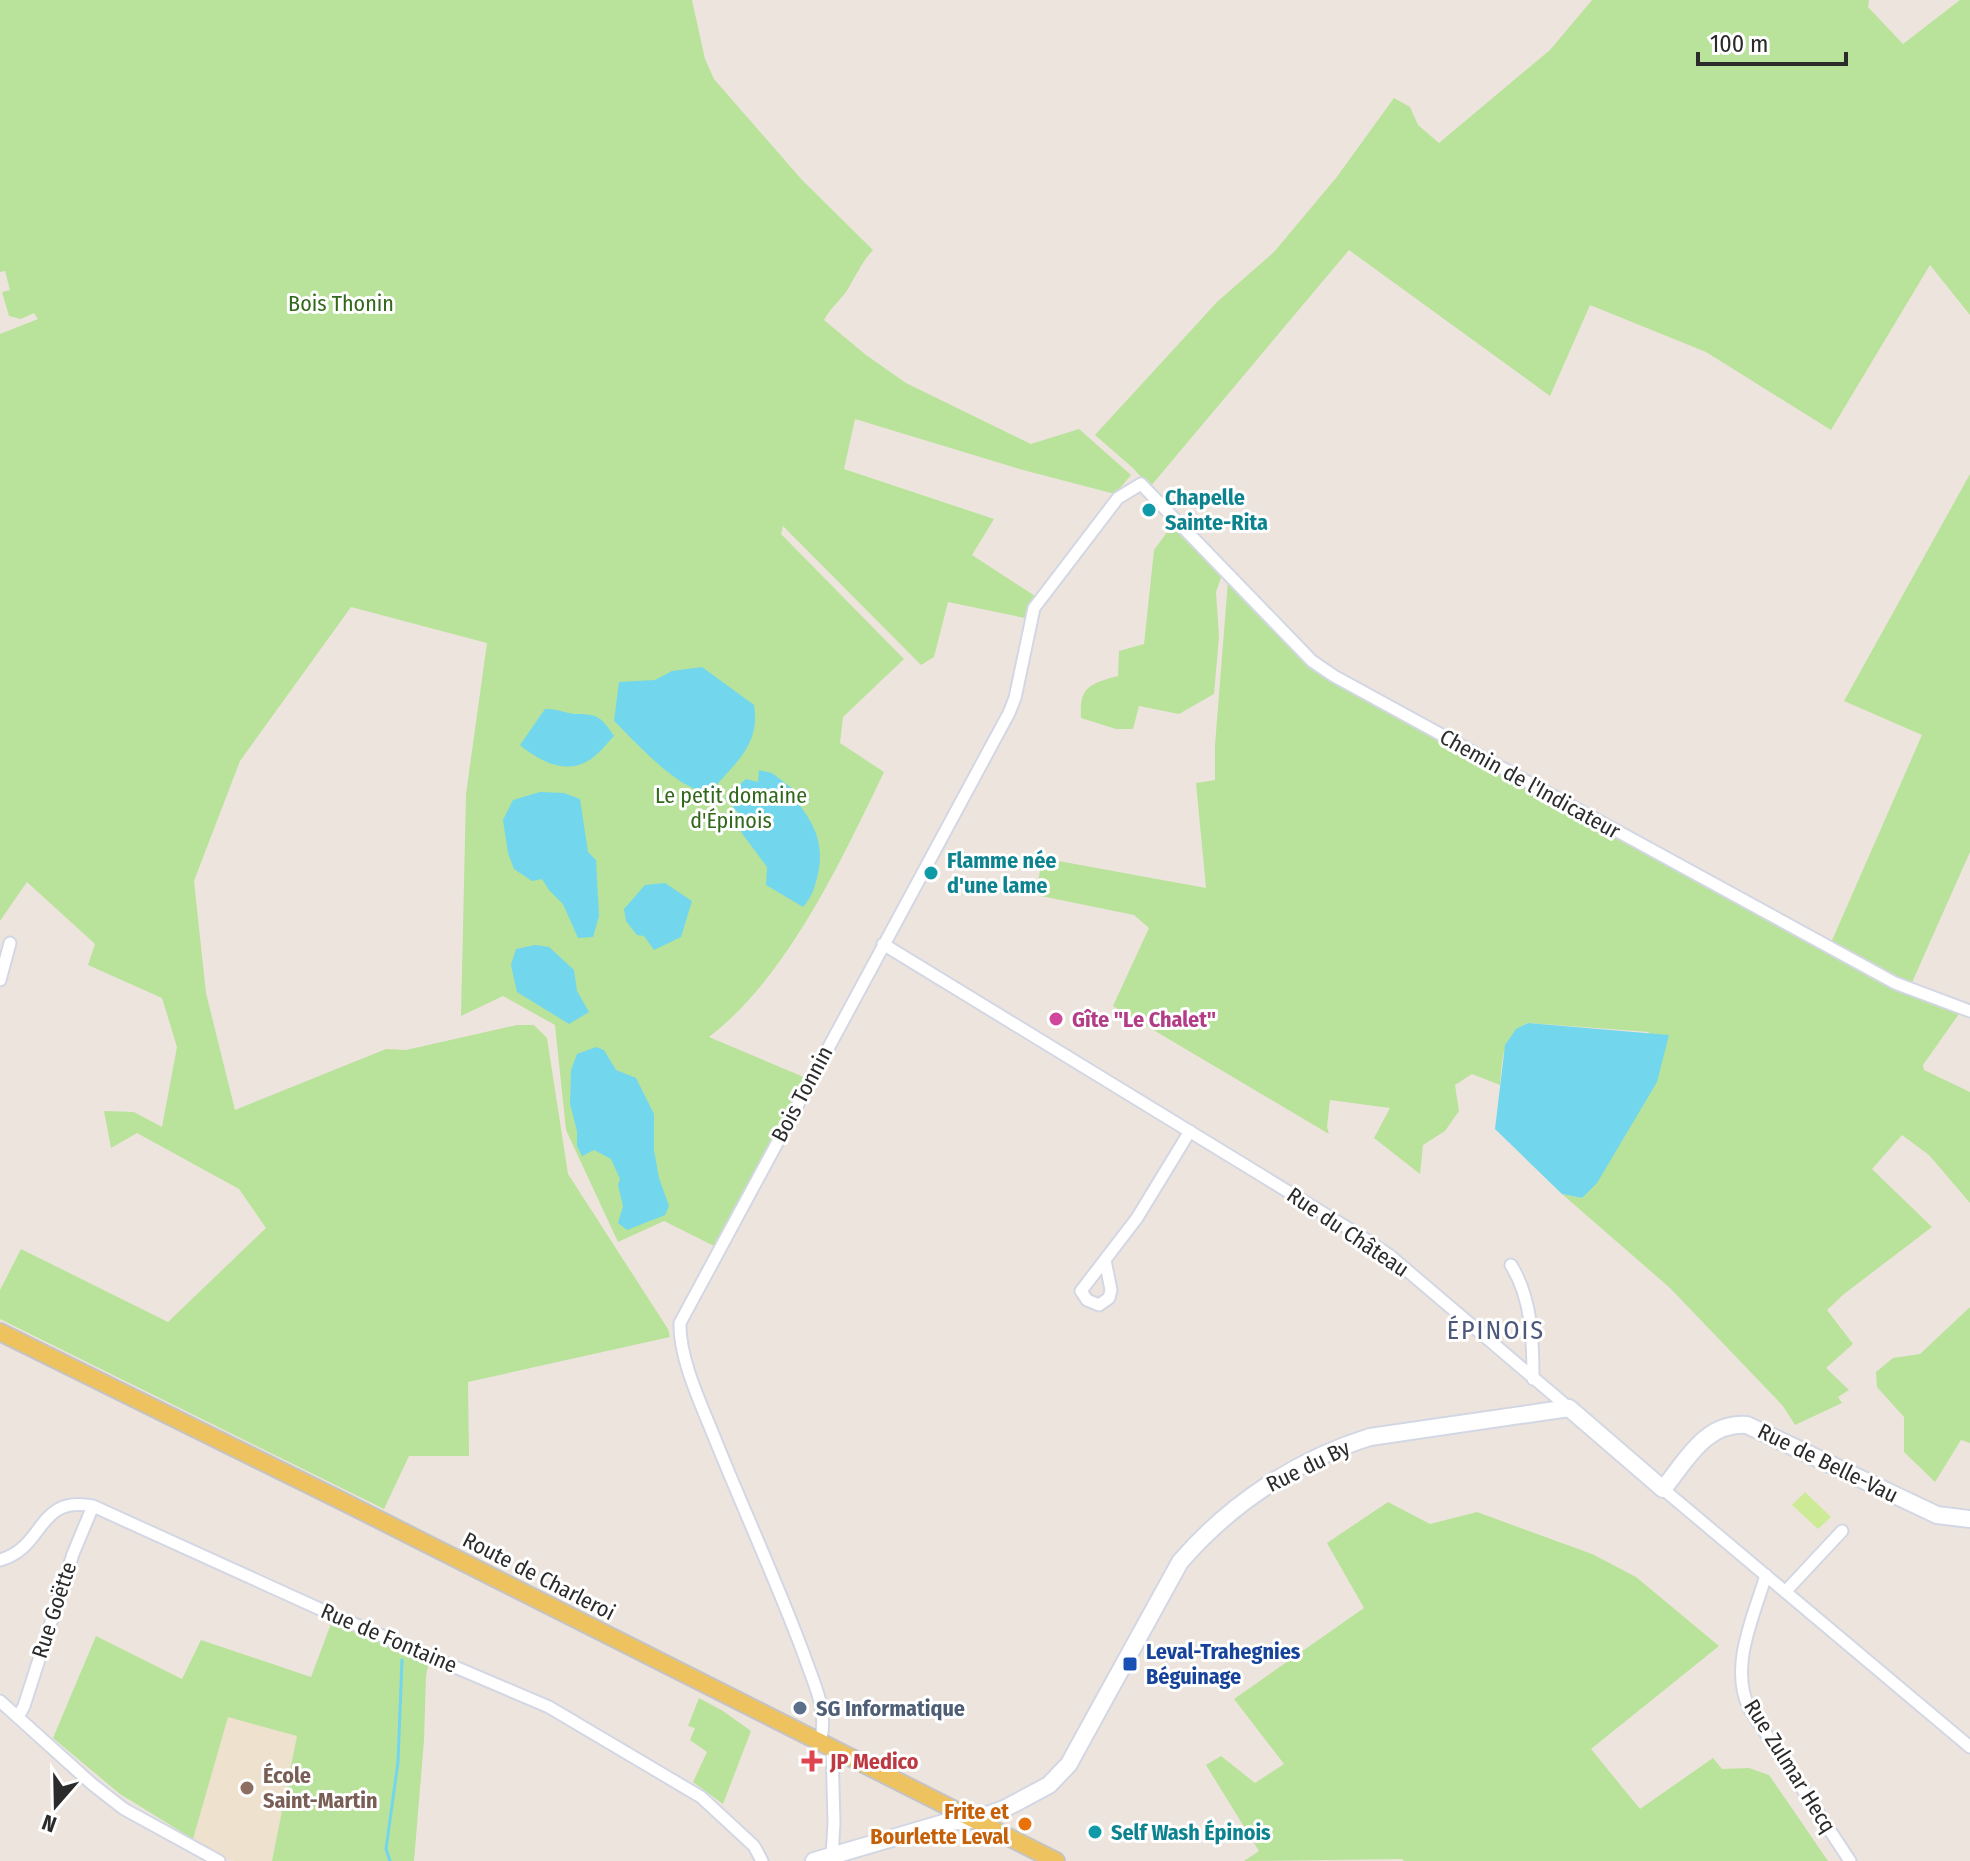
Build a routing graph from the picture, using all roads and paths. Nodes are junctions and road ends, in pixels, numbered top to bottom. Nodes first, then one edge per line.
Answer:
1 (1141, 484) joint
2 (10, 943) dead end
3 (883, 944) junction
4 (0, 980) edge
5 (1970, 1011) edge
6 (1190, 1131) junction
7 (1105, 1260) dead end
8 (1511, 1265) dead end
9 (0, 1332) edge
10 (1533, 1379) junction
11 (1569, 1408) junction
12 (1663, 1489) junction
13 (93, 1506) junction
14 (1970, 1519) edge
15 (1842, 1531) dead end
16 (0, 1560) edge
17 (1766, 1575) junction
18 (1785, 1592) junction
19 (0, 1701) edge
20 (19, 1715) junction
21 (826, 1745) junction
22 (1970, 1747) edge
23 (974, 1820) junction
24 (832, 1856) junction
25 (219, 1861) edge
26 (762, 1861) edge
27 (814, 1861) edge
28 (1056, 1861) edge
29 (1850, 1861) edge

1 - 3 street, Bois Tonnin
1 - 5 street, Chemin de l'Indicateur
2 - 4 street
3 - 6 street, Rue du Château
3 - 21 street, Bois Tonnin
6 - 7 street
6 - 10 street, Rue du Château
8 - 10 street
9 - 21 main road, Route de Charleroi
10 - 11 street, Rue du Château
11 - 12 street
11 - 23 street, Rue du By
12 - 14 street, Rue de Belle-Vau
12 - 17 street
13 - 16 street, Rue de Fontaine
13 - 20 street, Rue Goëtte
13 - 26 street, Rue de Fontaine
15 - 18 street
17 - 18 street
17 - 29 street, Rue Zulmar Hecq
18 - 22 street
19 - 20 street
20 - 25 street
21 - 23 main road, Route de Charleroi
21 - 24 street, Bois Tonnin
23 - 24 street, Rue du By
23 - 28 main road, Route de Charleroi
24 - 27 street, Rue du By

